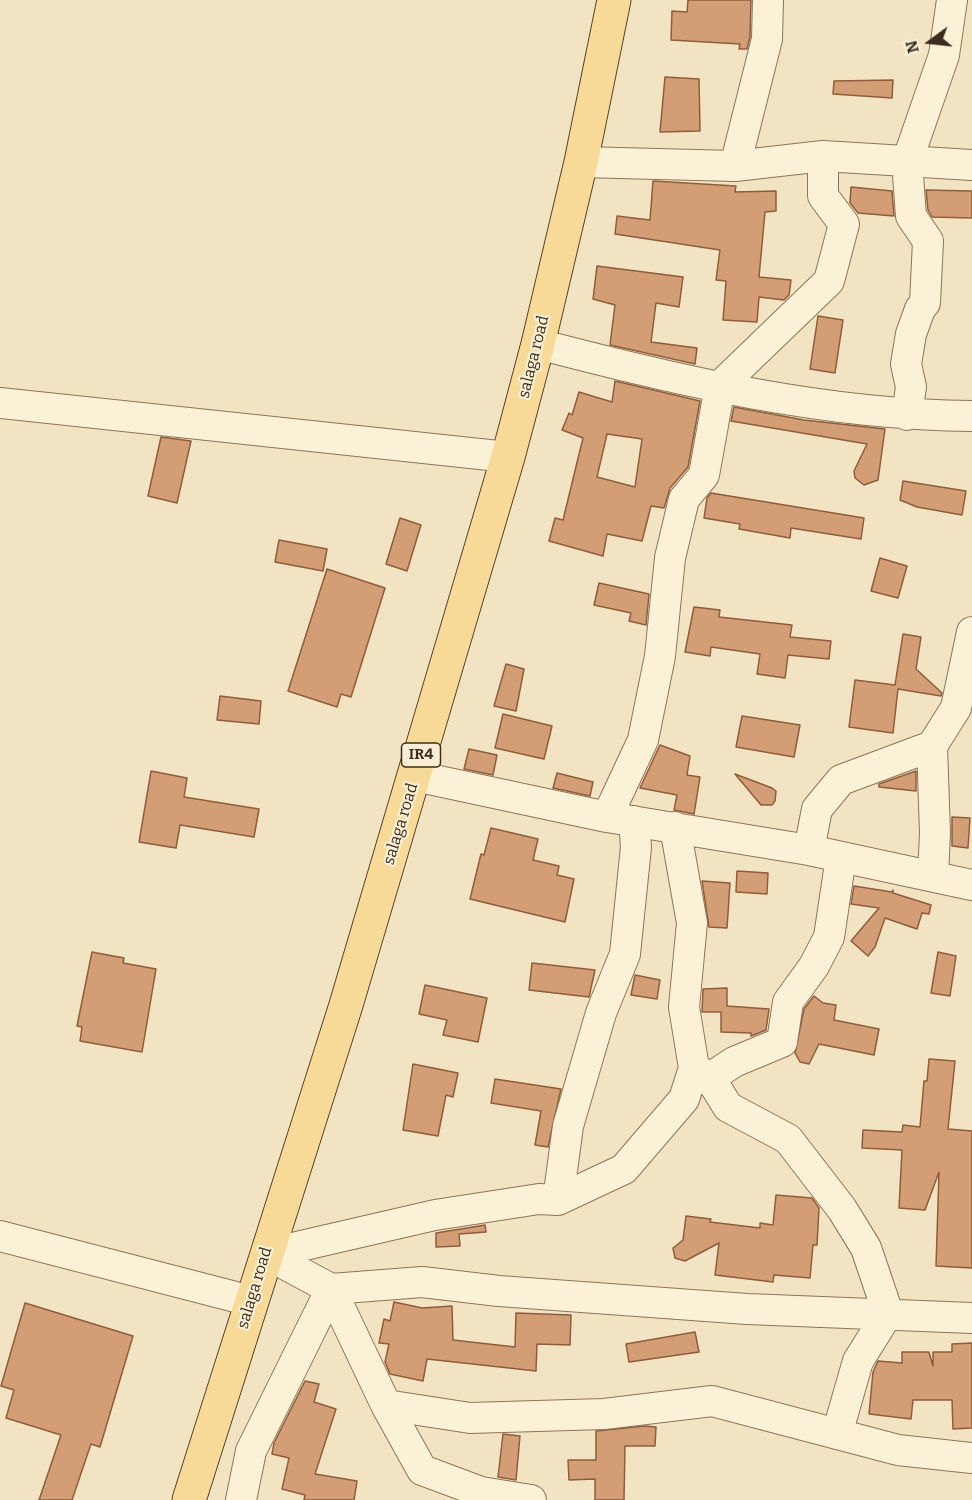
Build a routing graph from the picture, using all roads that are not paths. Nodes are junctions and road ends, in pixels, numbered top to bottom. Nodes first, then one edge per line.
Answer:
1 (614, 0) edge
2 (768, 0) edge
3 (952, 0) edge
4 (823, 156) junction
5 (581, 162) junction
6 (907, 162) junction
7 (972, 165) edge
8 (735, 166) junction
9 (538, 344) junction
10 (720, 386) junction
11 (0, 403) edge
12 (907, 415) junction
13 (972, 416) edge
14 (508, 457) junction
15 (972, 632) edge
16 (932, 746) junction
17 (415, 776) junction
18 (621, 819) junction
19 (675, 826) junction
20 (809, 850) junction
21 (842, 857) junction
22 (933, 876) junction
23 (972, 885) edge
24 (702, 1073) junction
25 (558, 1200) junction
26 (0, 1236) edge
27 (266, 1254) junction
28 (331, 1289) junction
29 (252, 1301) junction
30 (888, 1313) junction
31 (972, 1318) edge
32 (386, 1405) junction
33 (837, 1434) junction
34 (972, 1458) edge
35 (482, 1496) edge
36 (189, 1500) edge
37 (241, 1500) edge
38 (531, 1500) edge

1 - 5 main road, salaga road / IR4
2 - 8 street
3 - 6 street
4 - 6 street
4 - 8 street
4 - 10 street
5 - 8 street
5 - 9 main road, salaga road / IR4
6 - 7 street
6 - 12 street
9 - 10 street
9 - 14 main road, salaga road / IR4
10 - 12 street
10 - 18 street
11 - 14 street
12 - 13 street
14 - 17 main road, salaga road / IR4
15 - 16 street
16 - 20 street
16 - 22 street
17 - 18 street
17 - 27 main road, salaga road / IR4
18 - 19 street
18 - 25 street
19 - 20 street
19 - 24 street
20 - 21 street
21 - 22 street
21 - 24 street
22 - 23 street
24 - 25 street
24 - 30 street
25 - 27 street
26 - 29 street
27 - 28 street
27 - 29 main road, salaga road / IR4
28 - 30 street
28 - 32 street
28 - 37 street
29 - 36 main road, salaga road / IR4
30 - 31 street
30 - 33 street
32 - 33 street
32 - 35 street
33 - 34 street
35 - 38 street

